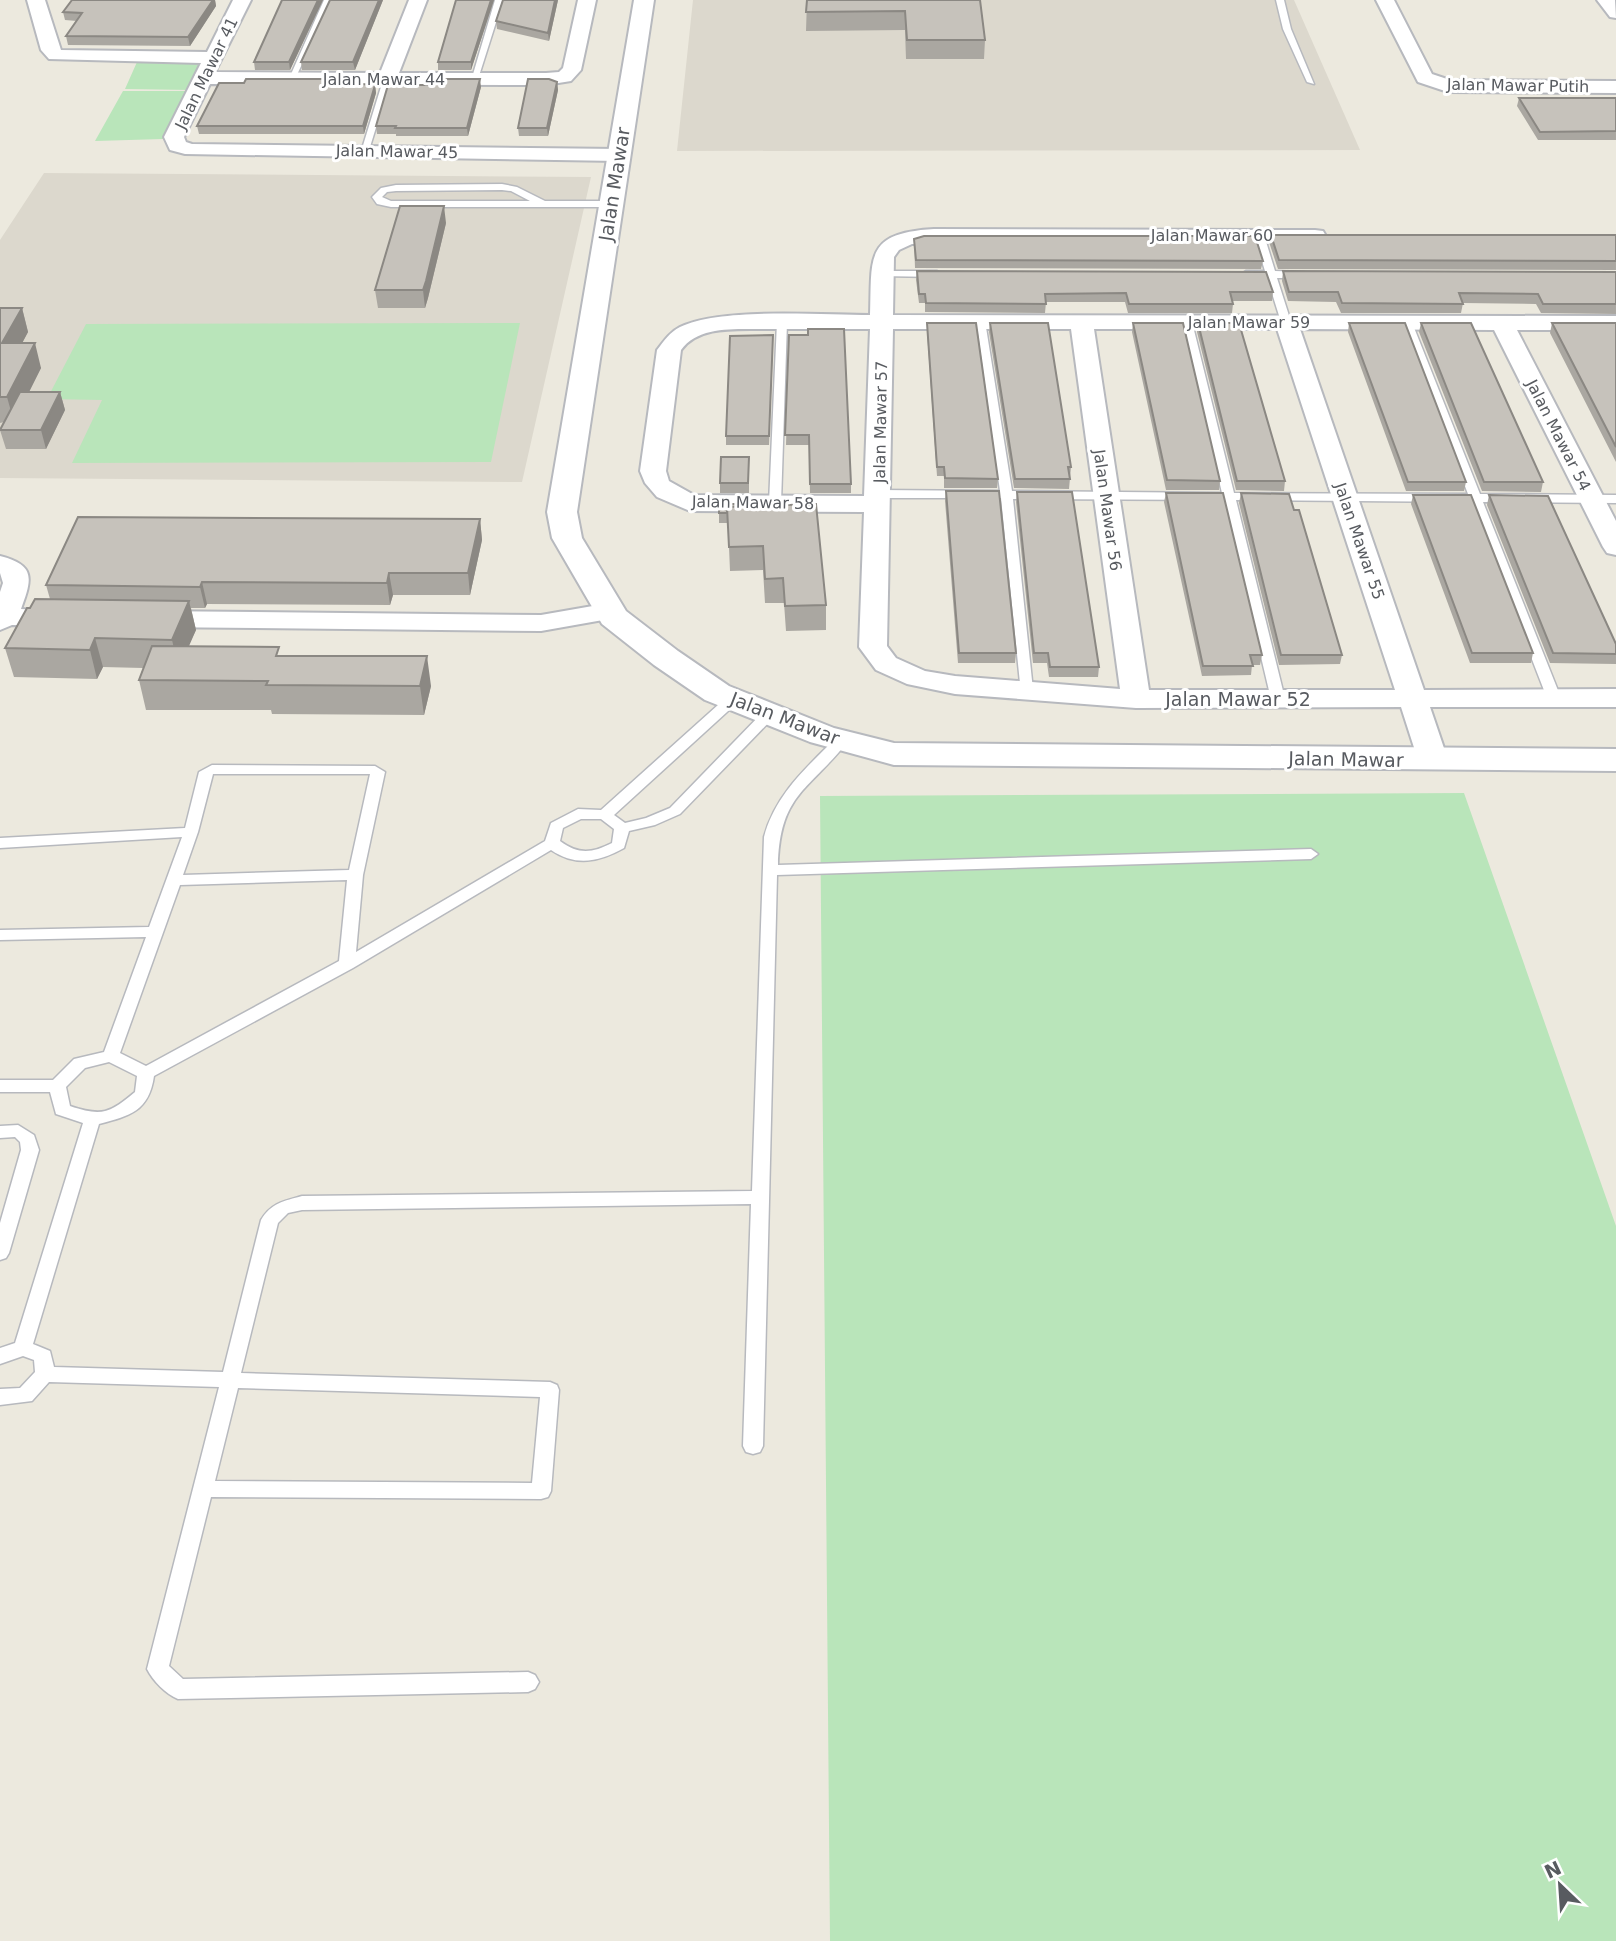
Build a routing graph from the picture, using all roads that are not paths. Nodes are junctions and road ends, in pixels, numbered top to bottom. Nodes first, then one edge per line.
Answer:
1 (36, 0) edge
2 (242, 0) edge
3 (328, 0) edge
4 (418, 0) edge
5 (499, 0) edge
6 (587, 0) edge
7 (644, 0) edge
8 (1280, 0) edge
9 (1385, 0) edge
10 (1606, 0) edge
11 (1616, 13) edge
12 (213, 58) junction
13 (204, 78) junction
14 (291, 79) junction
15 (387, 79) junction
16 (474, 79) junction
17 (1311, 82) dead end
18 (1616, 87) edge
19 (177, 146) joint
20 (364, 150) junction
21 (618, 155) junction
22 (543, 204) junction
23 (611, 204) junction
24 (934, 235) joint
25 (1259, 236) junction
26 (1341, 236) edge
27 (883, 274) junction
28 (952, 274) edge
29 (1229, 274) edge
30 (1271, 274) junction
31 (1312, 275) edge
32 (882, 321) junction
33 (980, 321) junction
34 (782, 322) junction
35 (1081, 322) junction
36 (1186, 322) junction
37 (1286, 322) junction
38 (1407, 322) junction
39 (1502, 323) junction
40 (1614, 325) edge
41 (1007, 496) junction
42 (1229, 496) junction
43 (1345, 496) junction
44 (1106, 497) junction
45 (1475, 498) junction
46 (878, 499) junction
47 (1604, 499) edge
48 (775, 503) junction
49 (1616, 548) edge
50 (0, 564) edge
51 (610, 611) junction
52 (87, 618) edge
53 (128, 618) edge
54 (2, 619) edge
55 (873, 647) joint
56 (1026, 690) junction
57 (1554, 698) junction
58 (1616, 698) edge
59 (733, 699) junction
60 (1136, 699) junction
61 (1278, 699) junction
62 (1413, 699) junction
63 (769, 714) junction
64 (841, 741) junction
65 (1433, 760) junction
66 (1616, 760) edge
67 (606, 815) junction
68 (622, 828) junction
69 (191, 832) junction
70 (0, 843) edge
71 (552, 843) junction
72 (1311, 854) dead end
73 (770, 870) junction
74 (355, 875) junction
75 (174, 880) junction
76 (154, 932) junction
77 (0, 935) edge
78 (347, 964) junction
79 (111, 1056) junction
80 (146, 1073) junction
81 (0, 1086) edge
82 (57, 1086) junction
83 (92, 1120) junction
84 (0, 1132) edge
85 (761, 1197) junction
86 (0, 1254) edge
87 (23, 1348) junction
88 (0, 1356) edge
89 (45, 1374) junction
90 (229, 1379) junction
91 (0, 1397) edge
92 (753, 1446) dead end
93 (204, 1489) junction
94 (528, 1682) dead end

1 - 12 street
2 - 12 street, Jalan Mawar 41
3 - 14 lane
4 - 15 street
5 - 16 lane
6 - 16 street, Jalan Mawar 44
7 - 21 street, Jalan Mawar
8 - 17 lane
9 - 18 street, Jalan Mawar Putih
10 - 11 street
12 - 13 street, Jalan Mawar 41
13 - 14 street, Jalan Mawar 44
13 - 19 street, Jalan Mawar 41
14 - 15 street, Jalan Mawar 44
15 - 16 street, Jalan Mawar 44
15 - 20 lane
19 - 20 street, Jalan Mawar 45
20 - 21 street, Jalan Mawar 45
21 - 23 street, Jalan Mawar
22 - 22 lane
22 - 23 lane
23 - 51 street, Jalan Mawar
24 - 25 street, Jalan Mawar 60
24 - 27 street, Jalan Mawar 57
25 - 26 street, Jalan Mawar 60
25 - 30 lane
27 - 28 lane
27 - 32 street, Jalan Mawar 57
29 - 30 lane
30 - 31 lane
30 - 37 lane
32 - 33 street, Jalan Mawar 59
32 - 34 street, Jalan Mawar 58
32 - 46 street, Jalan Mawar 57
33 - 35 street, Jalan Mawar 59
33 - 41 lane
34 - 48 lane
34 - 48 street, Jalan Mawar 58
35 - 36 street, Jalan Mawar 59
35 - 44 street, Jalan Mawar 56
36 - 37 street, Jalan Mawar 59
36 - 42 lane
37 - 38 street, Jalan Mawar 59
37 - 43 street, Jalan Mawar 55
38 - 39 street, Jalan Mawar 59
38 - 45 lane
39 - 40 street, Jalan Mawar 59
39 - 47 street, Jalan Mawar 54
41 - 44 lane
41 - 46 lane
41 - 56 lane
42 - 43 lane
42 - 44 lane
42 - 61 lane
43 - 45 lane
43 - 62 street, Jalan Mawar 55
44 - 60 street, Jalan Mawar 56
45 - 47 lane
45 - 57 lane
46 - 48 street, Jalan Mawar 58
46 - 55 street, Jalan Mawar 57
47 - 49 street, Jalan Mawar 54
50 - 54 street
51 - 53 street
51 - 59 street, Jalan Mawar
52 - 54 street
55 - 56 street, Jalan Mawar 52
56 - 60 street, Jalan Mawar 52
57 - 58 street, Jalan Mawar 52
57 - 62 street, Jalan Mawar 52
59 - 63 street, Jalan Mawar
59 - 67 lane
60 - 61 street, Jalan Mawar 52
61 - 62 street, Jalan Mawar 52
62 - 65 street, Jalan Mawar 55
63 - 64 street, Jalan Mawar
63 - 68 lane
64 - 65 street, Jalan Mawar
64 - 73 lane
65 - 66 street, Jalan Mawar
67 - 68 lane
67 - 71 lane
68 - 71 lane
69 - 70 lane
69 - 74 lane
69 - 75 lane
71 - 78 lane
72 - 73 lane
73 - 85 lane
74 - 75 lane
74 - 78 lane
75 - 76 lane
76 - 77 lane
76 - 79 lane
78 - 80 lane
79 - 80 lane
79 - 82 lane
80 - 83 lane
81 - 82 lane
82 - 83 lane
83 - 87 lane
84 - 86 lane
85 - 90 lane
85 - 92 lane
87 - 88 lane
87 - 89 lane
89 - 90 lane
89 - 91 lane
90 - 93 lane
90 - 93 lane
93 - 94 lane

